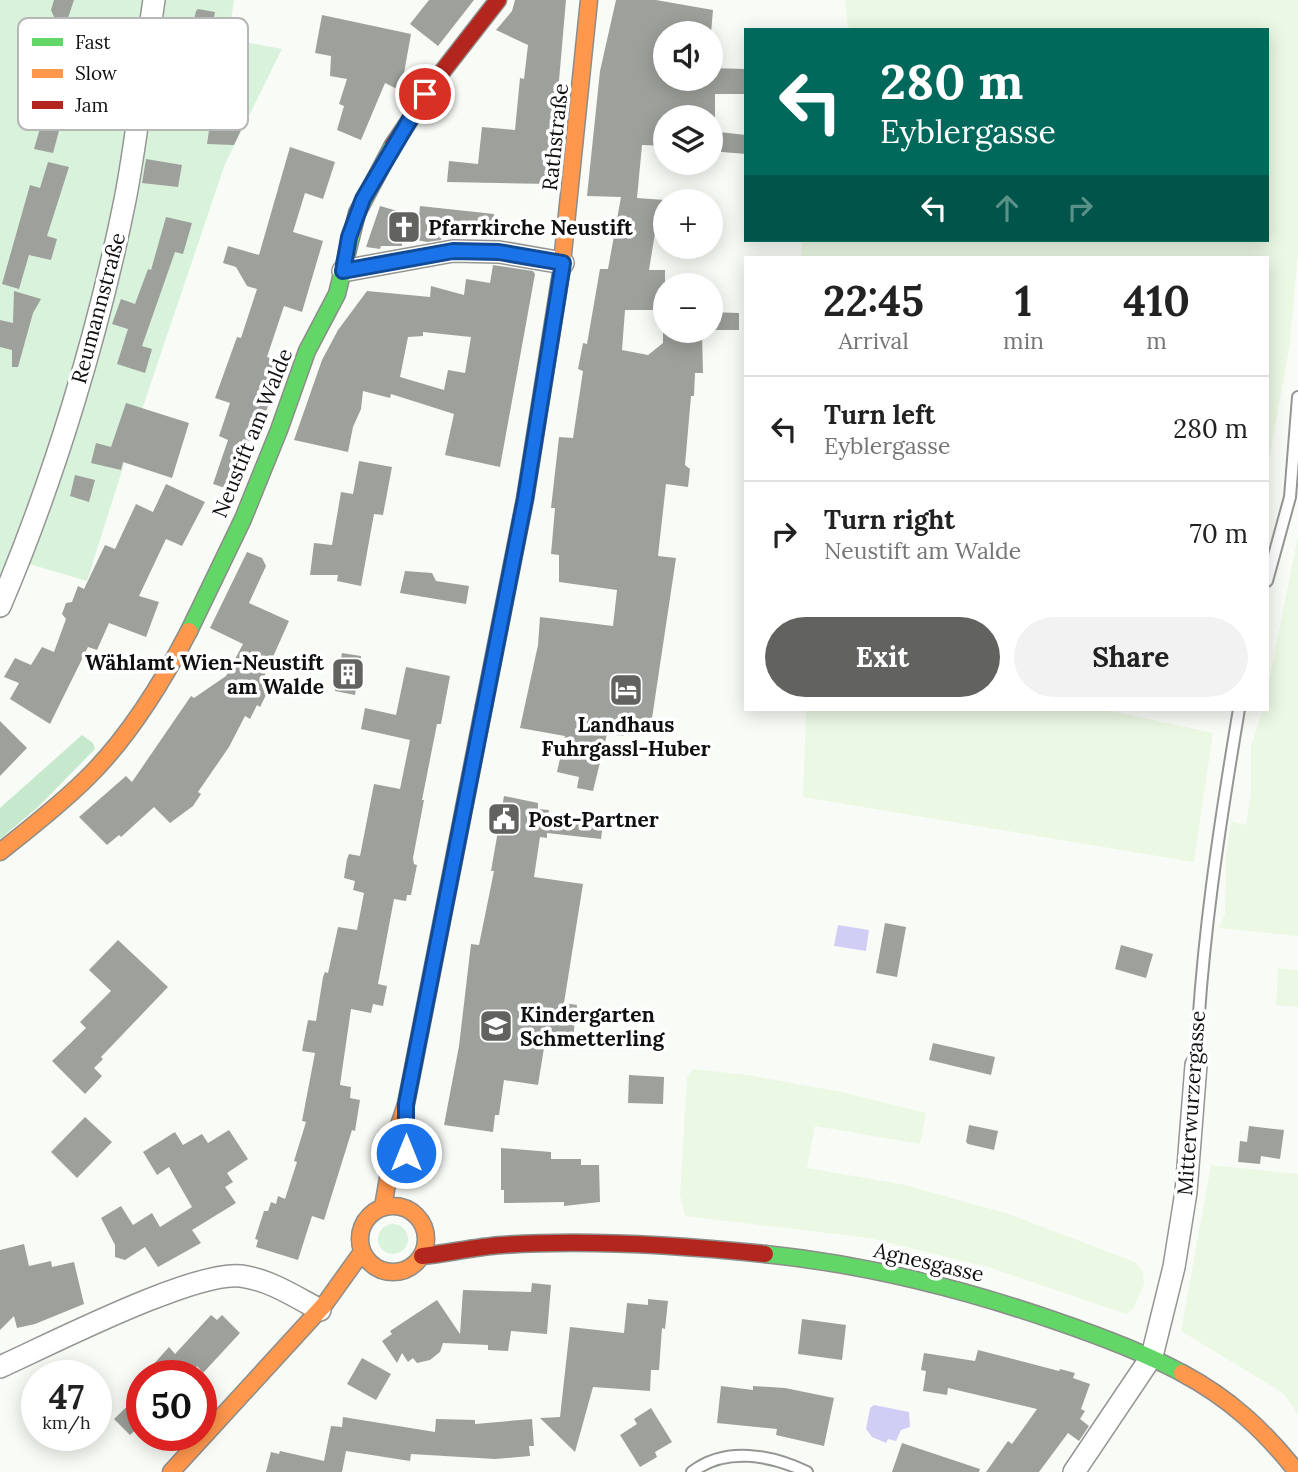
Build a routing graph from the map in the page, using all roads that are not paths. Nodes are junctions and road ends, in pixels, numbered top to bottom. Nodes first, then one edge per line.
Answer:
1 (154, 0) edge
2 (498, 0) edge
3 (589, 0) edge
4 (151, 18) edge
5 (136, 130) edge
6 (563, 263) junction
7 (343, 271) junction
8 (1298, 397) edge
9 (1269, 574) edge
10 (0, 606) edge
11 (1239, 711) edge
12 (0, 852) edge
13 (1196, 1065) joint
14 (406, 1104) junction
15 (406, 1168) dead end
16 (383, 1207) junction
17 (425, 1228) junction
18 (499, 1245) junction
19 (362, 1252) junction
20 (422, 1256) junction
21 (379, 1270) junction
22 (322, 1307) junction
23 (1152, 1356) junction
24 (0, 1367) edge
25 (171, 1472) edge
26 (692, 1472) edge
27 (807, 1472) edge
28 (1074, 1472) edge
29 (1297, 1472) edge

1 - 4 street, Reumannstraße
2 - 7 street, Neustift am Walde
3 - 6 street, Rathstraße
5 - 10 street, Reumannstraße
6 - 7 street
6 - 14 street, Rathstraße
7 - 12 street, Neustift am Walde
8 - 9 lane
11 - 13 lane, Mitterwurzergasse
13 - 23 street, Mitterwurzergasse
14 - 15 street, Rathstraße
14 - 16 street, Rathstraße
16 - 17 street
16 - 19 street
17 - 18 street, Agnesgasse
17 - 20 street
18 - 20 street, Agnesgasse
18 - 23 street, Agnesgasse
19 - 21 street
19 - 22 street
20 - 21 street
21 - 22 street
22 - 24 street
22 - 25 street
23 - 28 street, Mitterwurzergasse
23 - 29 street, Agnesgasse
26 - 27 lane

